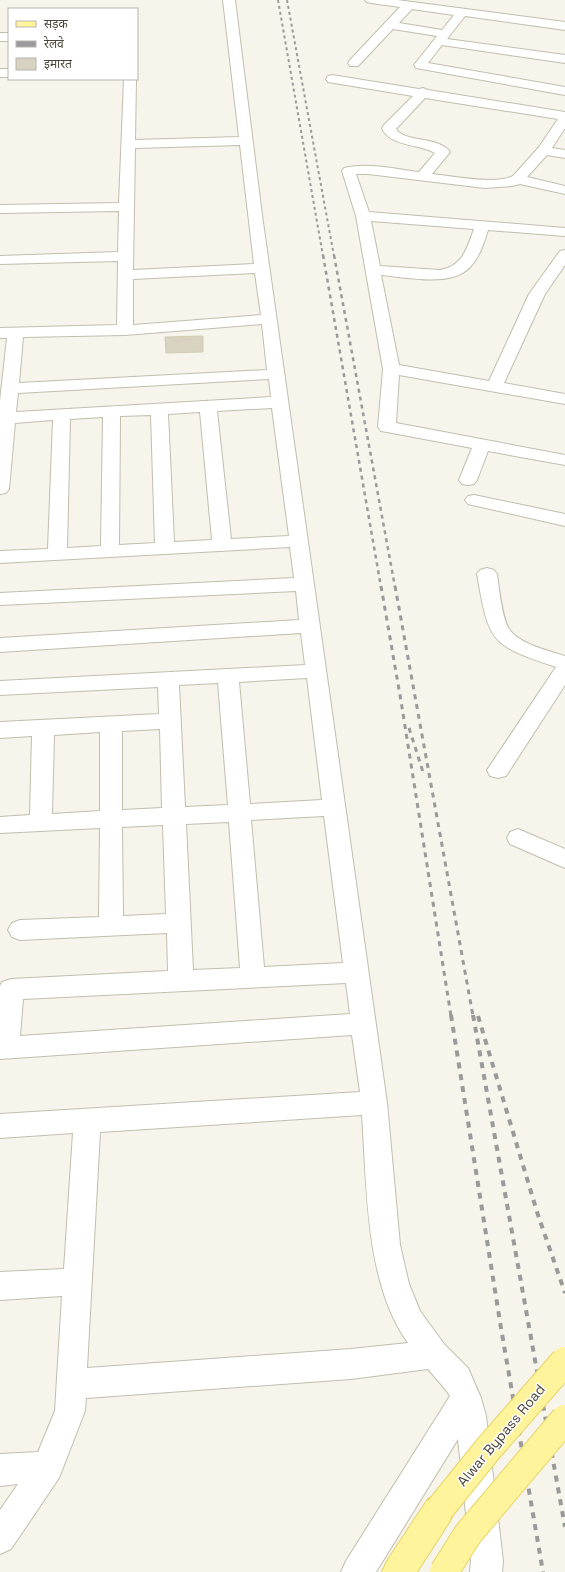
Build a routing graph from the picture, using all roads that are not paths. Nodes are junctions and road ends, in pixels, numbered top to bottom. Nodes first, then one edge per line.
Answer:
1 (229, 0) edge
2 (371, 0) edge
3 (466, 0) edge
4 (409, 5) junction
5 (460, 12) junction
6 (390, 25) junction
7 (565, 26) edge
8 (442, 38) junction
9 (565, 60) edge
10 (354, 63) dead end
11 (420, 65) junction
12 (332, 79) dead end
13 (130, 80) edge
14 (400, 89) junction
15 (565, 90) edge
16 (423, 92) junction
17 (565, 117) edge
18 (246, 141) junction
19 (128, 144) junction
20 (544, 150) junction
21 (565, 154) edge
22 (423, 176) junction
23 (518, 179) junction
24 (565, 190) edge
25 (126, 207) junction
26 (0, 209) edge
27 (363, 216) junction
28 (483, 225) junction
29 (565, 232) edge
30 (565, 255) edge
31 (126, 256) junction
32 (0, 260) edge
33 (262, 268) junction
34 (372, 270) junction
35 (126, 275) junction
36 (269, 319) junction
37 (125, 330) junction
38 (7, 333) edge
39 (391, 369) junction
40 (277, 374) junction
41 (7, 383) edge
42 (494, 387) junction
43 (565, 399) edge
44 (280, 402) junction
45 (208, 406) junction
46 (159, 409) junction
47 (112, 412) junction
48 (62, 415) junction
49 (7, 418) junction
50 (482, 444) junction
51 (564, 455) edge
52 (468, 480) dead end
53 (0, 485) edge
54 (0, 489) edge
55 (474, 500) dead end
56 (565, 520) edge
57 (299, 541) junction
58 (222, 545) junction
59 (166, 548) junction
60 (110, 551) junction
61 (57, 554) junction
62 (0, 557) edge
63 (486, 574) dead end
64 (305, 584) junction
65 (0, 599) edge
66 (310, 626) junction
67 (0, 645) edge
68 (565, 663) edge
69 (565, 669) edge
70 (316, 671) junction
71 (228, 676) junction
72 (168, 679) junction
73 (0, 688) edge
74 (170, 721) junction
75 (111, 724) junction
76 (43, 728) junction
77 (0, 730) edge
78 (498, 770) dead end
79 (335, 807) junction
80 (239, 814) junction
81 (174, 817) junction
82 (111, 818) junction
83 (41, 822) junction
84 (0, 825) edge
85 (518, 838) dead end
86 (565, 860) edge
87 (179, 923) junction
88 (111, 925) junction
89 (20, 930) dead end
90 (357, 972) junction
91 (253, 977) junction
92 (181, 980) junction
93 (364, 1024) junction
94 (3, 1048) edge
95 (374, 1103) junction
96 (87, 1121) junction
97 (0, 1126) edge
98 (78, 1282) junction
99 (0, 1286) edge
100 (434, 1354) junction
101 (565, 1361) edge
102 (71, 1384) junction
103 (466, 1398) junction
104 (565, 1419) edge
105 (48, 1466) junction
106 (0, 1470) edge
107 (0, 1538) edge
108 (357, 1572) edge
109 (398, 1572) edge
110 (444, 1572) edge
111 (486, 1572) edge

1 - 18 street
2 - 4 street
3 - 5 street
4 - 5 street
4 - 6 street
5 - 7 street
5 - 8 street
6 - 8 street
6 - 10 street
8 - 9 street
8 - 11 street
11 - 14 street
11 - 15 street
12 - 14 street
13 - 19 street
14 - 16 street
16 - 17 street
16 - 22 street
17 - 20 street
18 - 19 street
18 - 33 street
19 - 25 street
20 - 21 street
20 - 23 street
22 - 23 street
22 - 27 street
23 - 24 street
25 - 26 street
25 - 31 street
27 - 28 street
27 - 34 street
28 - 29 street
28 - 34 street
30 - 42 street
31 - 32 street
31 - 35 street
33 - 35 street
33 - 36 street
34 - 39 street
35 - 37 street
36 - 37 street
36 - 40 street
37 - 38 street
38 - 41 street
39 - 42 street
39 - 50 street
40 - 41 street
40 - 44 street
41 - 49 street
42 - 43 street
44 - 45 street
44 - 57 street
45 - 46 street
45 - 58 street
46 - 47 street
46 - 59 street
47 - 48 street
47 - 60 street
48 - 49 street
48 - 61 street
49 - 53 street
50 - 51 street
50 - 52 street
53 - 54 street
55 - 56 street
57 - 58 street
57 - 64 street
58 - 59 street
59 - 60 street
60 - 61 street
61 - 62 street
63 - 68 street
64 - 65 street
64 - 66 street
66 - 67 street
66 - 70 street
69 - 78 street
70 - 71 street
70 - 79 street
71 - 72 street
71 - 80 street
72 - 73 street
72 - 74 street
74 - 75 street
74 - 81 street
75 - 76 street
75 - 82 street
76 - 77 street
76 - 83 street
79 - 80 street
79 - 90 street
80 - 81 street
80 - 91 street
81 - 82 street
81 - 87 street
82 - 83 street
82 - 88 street
83 - 84 street
85 - 86 street
87 - 88 street
87 - 92 street
88 - 89 street
90 - 91 street
90 - 93 street
91 - 92 street
92 - 94 street
93 - 94 street
93 - 95 street
95 - 96 street
95 - 100 street
96 - 97 street
96 - 98 street
98 - 99 street
98 - 102 street
100 - 102 street
100 - 103 street
101 - 109 main road, Alwar Bypass Road, bridge
102 - 105 street
103 - 108 street
103 - 111 street
104 - 110 main road, bridge
105 - 106 street
105 - 107 street

